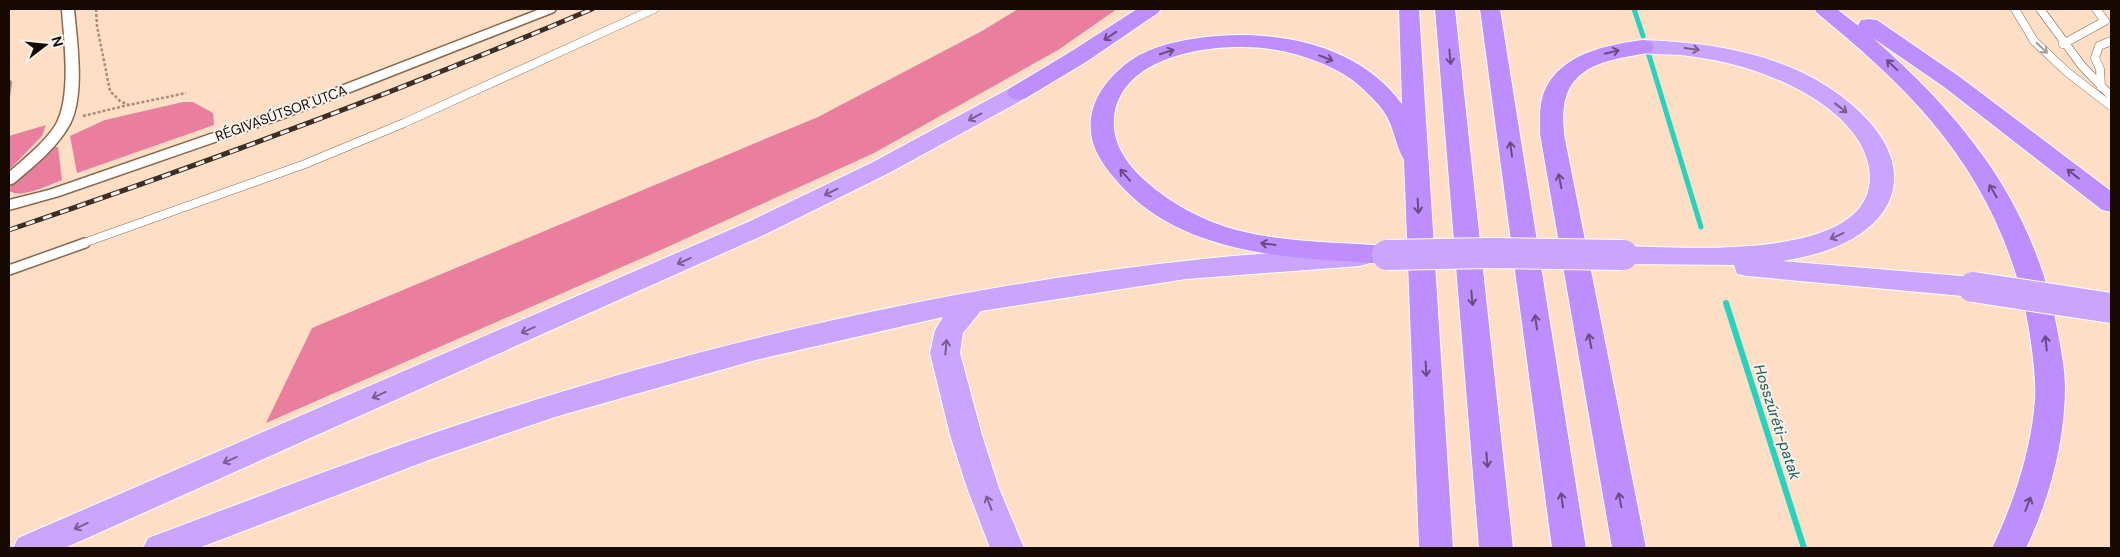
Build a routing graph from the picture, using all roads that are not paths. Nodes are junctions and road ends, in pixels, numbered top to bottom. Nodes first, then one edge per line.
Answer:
1 (68, 9) edge
2 (550, 9) edge
3 (654, 9) edge
4 (1151, 9) edge
5 (1409, 9) edge
6 (1445, 9) edge
7 (1490, 9) edge
8 (1824, 9) edge
9 (1843, 9) edge
10 (2014, 9) edge
11 (2040, 9) edge
12 (2096, 9) edge
13 (2111, 41) edge
14 (2063, 44) junction
15 (2101, 87) junction
16 (2111, 96) edge
17 (2111, 106) edge
18 (1415, 158) junction
19 (9, 180) edge
20 (9, 204) edge
21 (2111, 204) edge
22 (1387, 255) junction
23 (1623, 256) junction
24 (9, 270) edge
25 (972, 302) junction
26 (2111, 308) edge
27 (1431, 457) junction
28 (30, 548) edge
29 (160, 548) edge
30 (1007, 548) edge
31 (1422, 548) edge
32 (1436, 548) edge
33 (1496, 548) edge
34 (1568, 548) edge
35 (1629, 548) edge
36 (2009, 548) edge

1 - 19 street
2 - 20 street, RÉGIVASÚTSOR UTCA
3 - 24 lane
4 -> 28 highway
5 - 18 highway
6 -> 33 highway
34 -> 7 highway
36 -> 8 highway
21 -> 9 highway
10 -> 17 lane
11 - 14 lane
12 - 14 lane
13 - 15 lane
14 - 15 lane
15 - 16 lane
22 -> 18 highway
18 -> 27 highway
22 - 23 highway, bridge
22 - 25 highway
23 - 26 highway, bridge
35 -> 23 highway
25 - 29 highway
30 -> 25 highway
27 - 31 highway
27 - 32 highway

